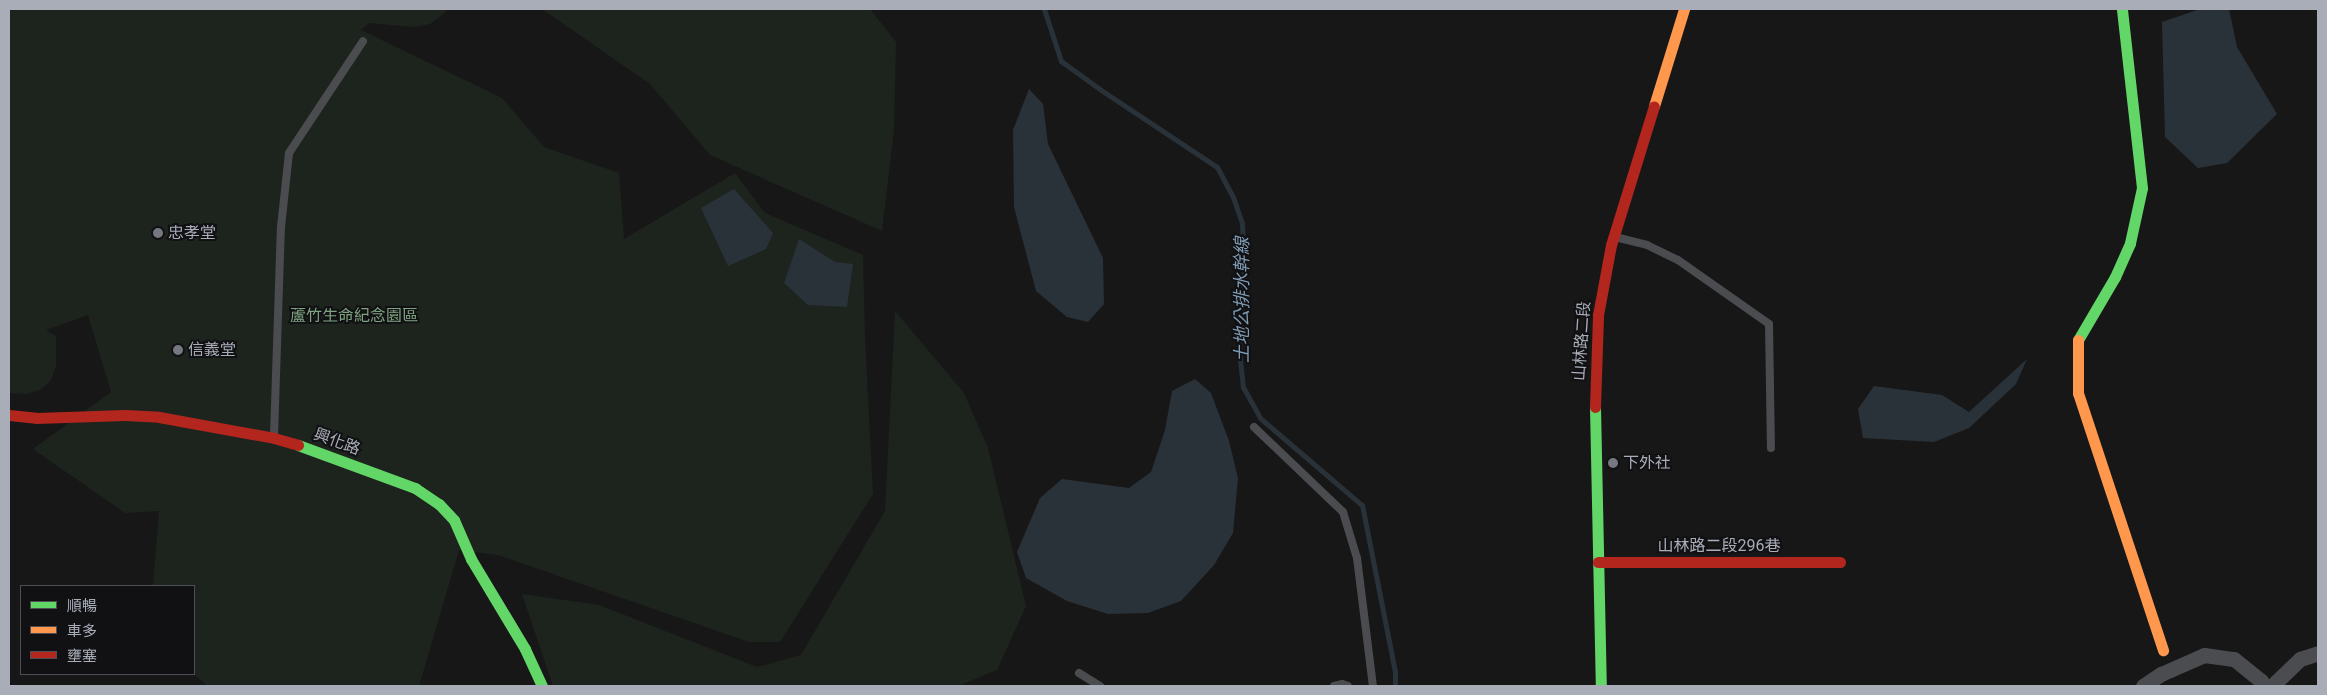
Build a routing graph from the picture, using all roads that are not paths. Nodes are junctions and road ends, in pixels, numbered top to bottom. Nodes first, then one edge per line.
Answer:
1 (1684, 9) edge
2 (2122, 9) edge
3 (363, 42) dead end
4 (1613, 237) junction
5 (9, 415) edge
6 (1254, 427) dead end
7 (274, 438) junction
8 (1771, 448) dead end
9 (1598, 562) junction
10 (1840, 562) dead end
11 (2163, 650) dead end
12 (2318, 653) edge
13 (1078, 673) dead end
14 (542, 686) edge
15 (1100, 686) edge
16 (1334, 686) edge
17 (1348, 686) edge
18 (1373, 686) edge
19 (1601, 686) edge
20 (2143, 686) edge
21 (2263, 686) edge
22 (2272, 686) edge

1 - 4 street, 山林路二段
2 - 11 street
3 - 7 lane
4 - 8 lane
4 - 9 street, 山林路二段
5 - 7 street, 興化路
6 - 18 lane
7 - 14 street, 興化路
9 - 10 street, 山林路二段296巷
9 - 19 street, 山林路二段
12 - 22 street
13 - 15 lane
16 - 17 lane
20 - 21 street

